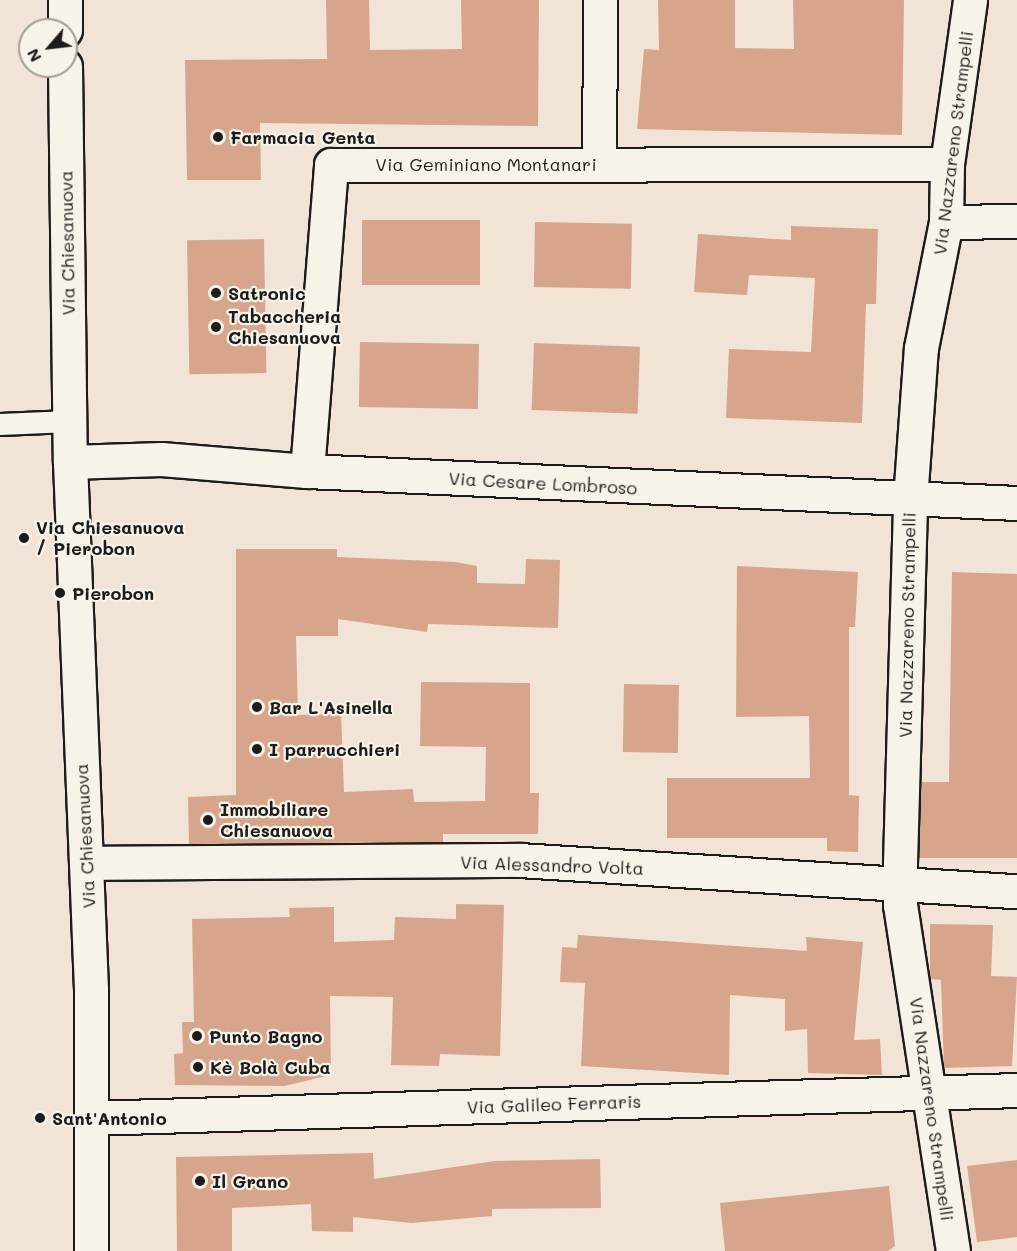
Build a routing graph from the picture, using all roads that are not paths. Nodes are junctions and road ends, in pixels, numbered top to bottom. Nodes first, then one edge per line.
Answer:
1 (65, 0) edge
2 (600, 0) edge
3 (970, 0) edge
4 (65, 18) edge
5 (65, 78) edge
6 (599, 164) junction
7 (947, 164) junction
8 (1017, 221) edge
9 (946, 222) junction
10 (69, 421) junction
11 (0, 423) edge
12 (70, 462) junction
13 (307, 471) junction
14 (910, 500) junction
15 (1017, 503) edge
16 (86, 863) junction
17 (901, 884) junction
18 (1017, 891) edge
19 (1017, 1090) edge
20 (931, 1093) junction
21 (91, 1118) junction
22 (91, 1251) edge
23 (953, 1251) edge

1 - 4 street
2 - 6 street
3 - 7 street, Via Nazzareno Strampelli
5 - 10 street, Via Chiesanuova
6 - 7 street, Via Geminiano Montanari
6 - 13 street, Via Geminiano Montanari
7 - 9 street, Via Nazzareno Strampelli
8 - 9 street
9 - 14 street, Via Nazzareno Strampelli
10 - 11 lane
10 - 12 street, Via Chiesanuova
12 - 13 street, Via Cesare Lombroso
12 - 16 street, Via Chiesanuova
13 - 14 street, Via Cesare Lombroso
14 - 15 street, Via Cesare Lombroso
14 - 17 street, Via Nazzareno Strampelli
16 - 17 street, Via Alessandro Volta
16 - 21 street, Via Chiesanuova
17 - 18 street, Via Alessandro Volta
17 - 20 street, Via Nazzareno Strampelli
19 - 20 street, Via Galileo Ferraris
20 - 21 street, Via Galileo Ferraris
20 - 23 street, Via Nazzareno Strampelli
21 - 22 street, Via Chiesanuova

